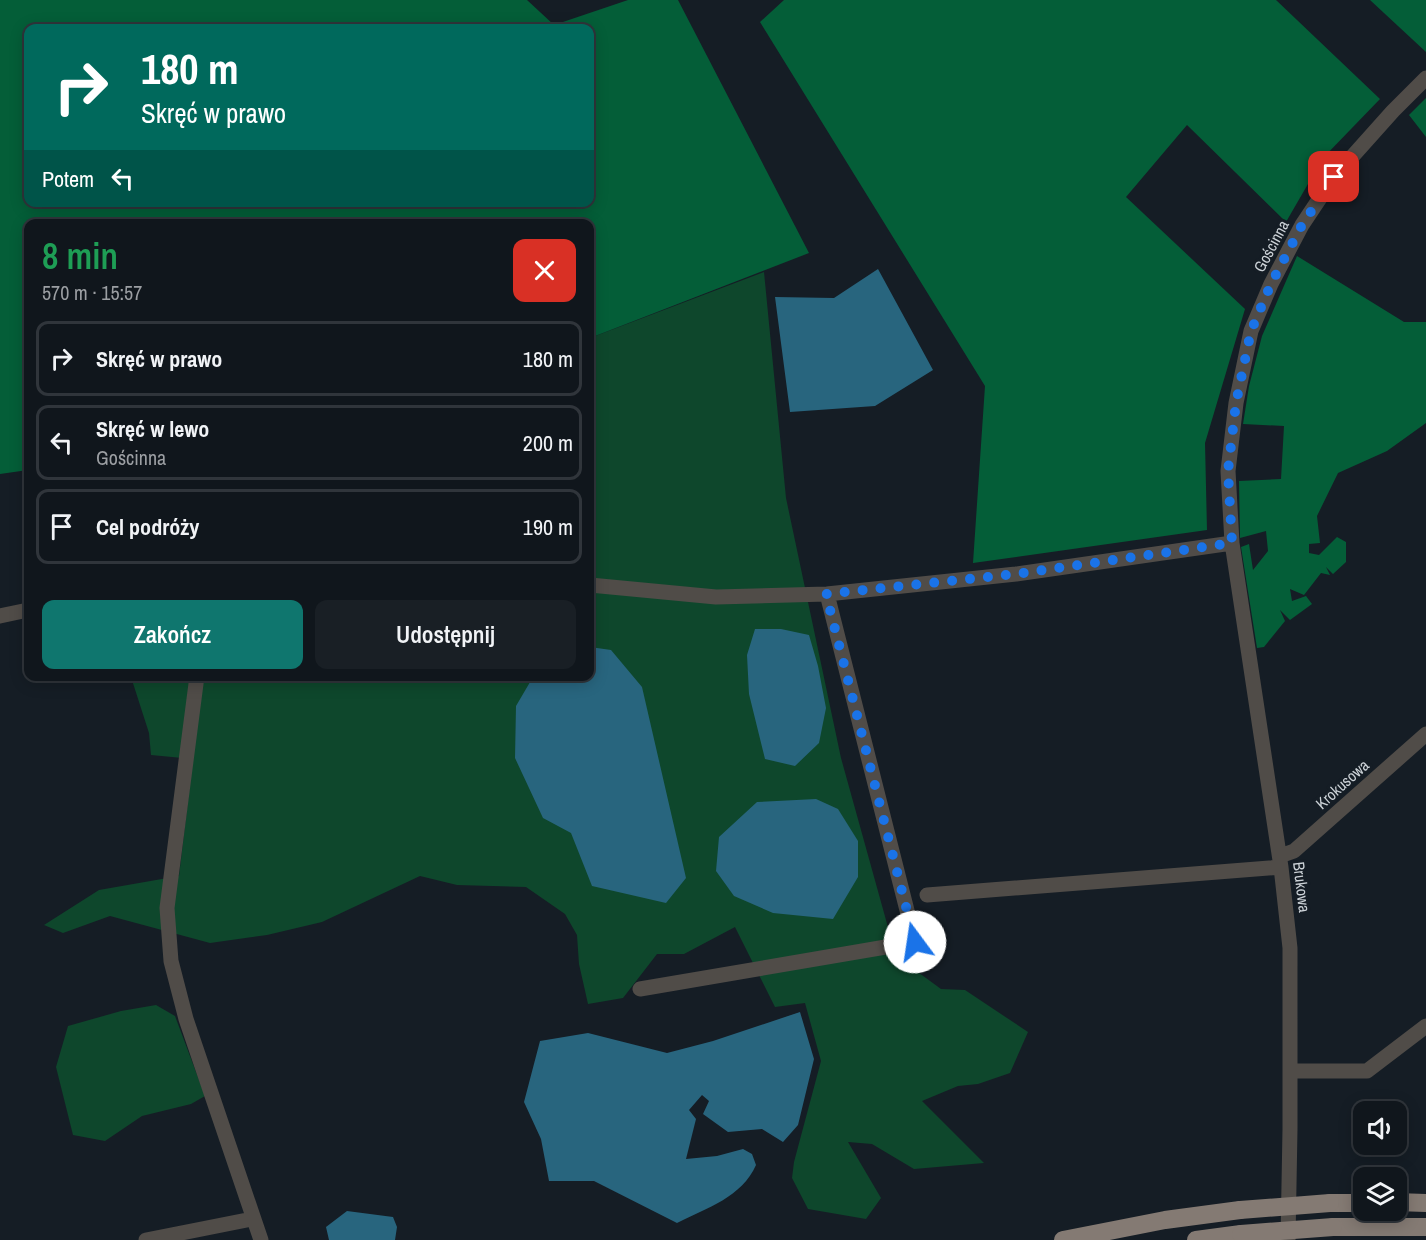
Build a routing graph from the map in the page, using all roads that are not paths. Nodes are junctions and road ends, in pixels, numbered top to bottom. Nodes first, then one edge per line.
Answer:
1 (1426, 78) edge
2 (1232, 543) junction
3 (594, 585) edge
4 (826, 594) junction
5 (24, 611) edge
6 (0, 616) edge
7 (196, 681) edge
8 (1426, 734) edge
9 (1280, 862) junction
10 (927, 895) dead end
11 (640, 989) dead end
12 (1426, 1026) edge
13 (1290, 1071) junction
14 (1407, 1202) edge
15 (1353, 1203) edge
16 (1426, 1203) edge
17 (252, 1219) junction
18 (1426, 1227) edge
19 (146, 1240) edge
20 (261, 1240) edge
21 (1063, 1240) edge
22 (1196, 1240) edge
23 (1287, 1240) edge

1 - 2 street, Gościnna
2 - 4 street
2 - 9 street, Brukowa
3 - 4 street
4 - 11 street
5 - 6 street
7 - 17 street
8 - 9 street, Krokusowa
9 - 10 street
9 - 13 street, Brukowa
12 - 13 street
13 - 23 street, Brukowa
14 - 16 main road
15 - 21 main road, bridge
17 - 19 street
17 - 20 street
18 - 22 main road, bridge

